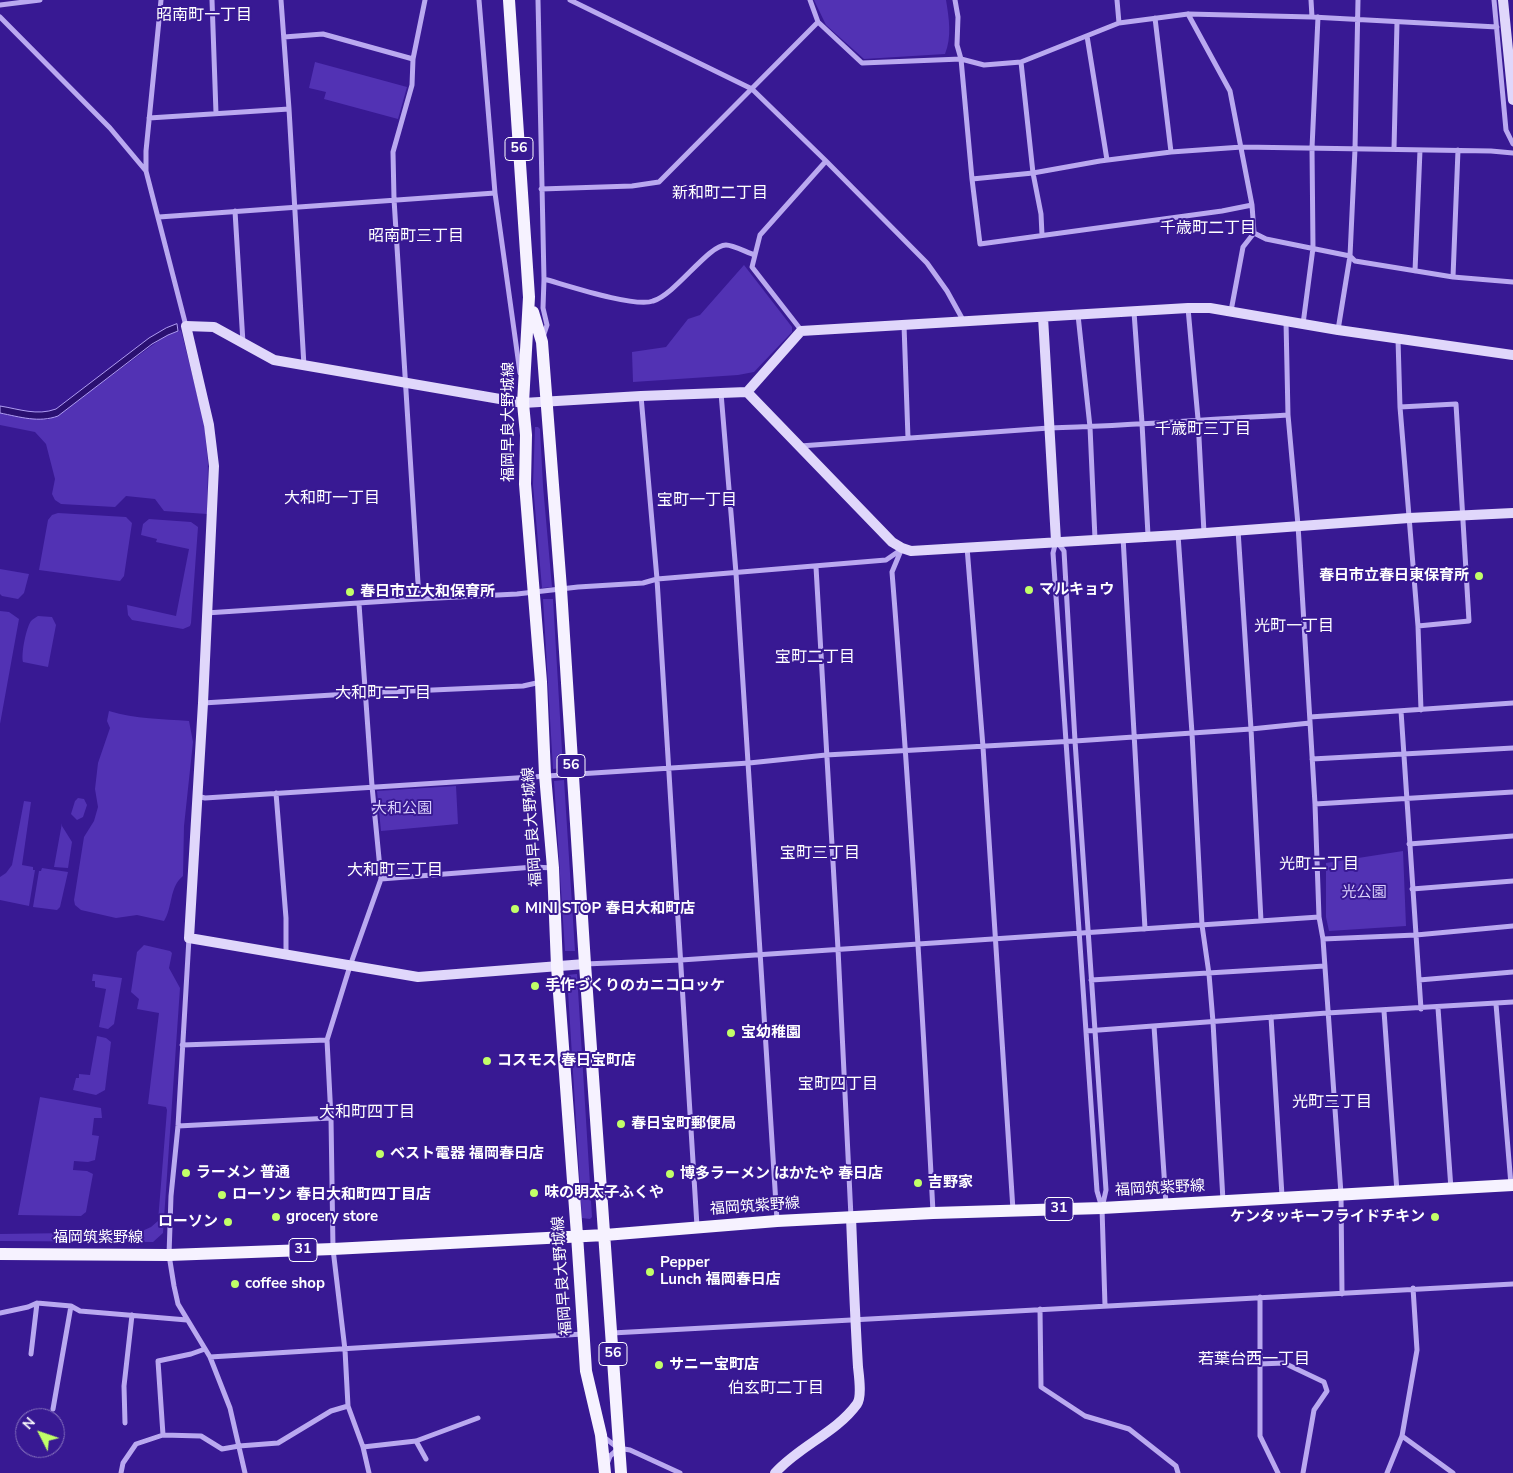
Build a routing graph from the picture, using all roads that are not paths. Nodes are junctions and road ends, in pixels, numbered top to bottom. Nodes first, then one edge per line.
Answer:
1 (40, 0) edge
2 (161, 0) edge
3 (212, 0) edge
4 (281, 0) edge
5 (425, 0) edge
6 (479, 0) edge
7 (509, 0) edge
8 (538, 0) edge
9 (570, 0) edge
10 (810, 0) edge
11 (955, 0) edge
12 (1117, 0) edge
13 (1311, 0) edge
14 (1358, 0) edge
15 (1494, 0) edge
16 (1503, 0) edge
17 (0, 6) edge
18 (1188, 14) junction
19 (1315, 17) junction
20 (0, 18) edge
21 (1155, 18) junction
22 (1357, 20) junction
23 (818, 22) junction
24 (1398, 22) junction
25 (1119, 23) junction
26 (1497, 27) junction
27 (1087, 36) junction
28 (284, 37) junction
29 (413, 59) junction
30 (961, 59) junction
31 (1021, 62) junction
32 (752, 89) junction
33 (1513, 100) edge
34 (289, 109) junction
35 (216, 113) junction
36 (149, 118) junction
37 (1513, 144) edge
38 (1242, 146) junction
39 (1312, 148) junction
40 (1355, 149) junction
41 (1394, 150) junction
42 (1420, 150) junction
43 (1458, 150) junction
44 (1171, 152) junction
45 (1513, 153) edge
46 (826, 160) junction
47 (1107, 160) junction
48 (146, 171) junction
49 (1033, 173) junction
50 (972, 179) junction
51 (541, 189) junction
52 (495, 193) junction
53 (394, 199) junction
54 (1252, 205) junction
55 (295, 206) junction
56 (235, 211) junction
57 (159, 217) junction
58 (1254, 233) junction
59 (1042, 235) junction
60 (1313, 248) junction
61 (755, 255) junction
62 (1350, 256) junction
63 (1414, 271) junction
64 (1453, 277) junction
65 (544, 279) junction
66 (1513, 282) edge
67 (530, 297) junction
68 (1188, 308) junction
69 (1231, 311) junction
70 (1134, 312) junction
71 (1078, 315) junction
72 (1043, 317) junction
73 (963, 320) junction
74 (1286, 321) junction
75 (1303, 324) junction
76 (187, 325) junction
77 (904, 325) junction
78 (1338, 330) junction
79 (801, 331) junction
80 (1398, 338) junction
81 (542, 342) junction
82 (244, 344) junction
83 (1513, 355) edge
84 (304, 366) junction
85 (406, 383) junction
86 (721, 392) junction
87 (747, 392) junction
88 (641, 396) junction
89 (545, 402) junction
90 (523, 403) junction
91 (1400, 407) junction
92 (1288, 415) junction
93 (1198, 419) junction
94 (1142, 423) junction
95 (1090, 427) junction
96 (1049, 428) junction
97 (908, 438) junction
98 (800, 446) junction
99 (1513, 513) edge
100 (1464, 515) junction
101 (1409, 518) junction
102 (1298, 525) junction
103 (1238, 530) junction
104 (1204, 533) junction
105 (1178, 535) junction
106 (1148, 536) junction
107 (1123, 537) junction
108 (1096, 539) junction
109 (1056, 541) junction
110 (967, 547) junction
111 (902, 548) junction
112 (816, 567) junction
113 (736, 573) junction
114 (656, 579) junction
115 (561, 589) junction
116 (534, 592) junction
117 (419, 599) junction
118 (359, 604) junction
119 (206, 613) junction
120 (1418, 626) junction
121 (541, 682) junction
122 (365, 693) junction
123 (1513, 702) edge
124 (203, 703) junction
125 (1421, 710) junction
126 (1401, 711) junction
127 (1310, 720) junction
128 (1251, 729) junction
129 (1192, 733) junction
130 (1134, 737) junction
131 (1075, 741) junction
132 (1066, 742) junction
133 (983, 746) junction
134 (1513, 748) edge
135 (906, 752) junction
136 (1403, 754) junction
137 (826, 755) junction
138 (1312, 759) junction
139 (749, 762) junction
140 (668, 767) junction
141 (572, 773) junction
142 (545, 775) junction
143 (372, 786) junction
144 (1513, 792) edge
145 (276, 793) junction
146 (197, 796) junction
147 (1406, 799) junction
148 (1315, 804) junction
149 (1513, 836) edge
150 (1409, 844) junction
151 (553, 868) junction
152 (381, 879) junction
153 (1513, 881) edge
154 (1412, 889) junction
155 (1319, 917) junction
156 (1261, 921) junction
157 (1202, 925) junction
158 (1513, 926) edge
159 (1145, 929) junction
160 (1078, 933) junction
161 (1087, 933) junction
162 (1416, 934) junction
163 (189, 938) junction
164 (995, 939) junction
165 (1323, 939) junction
166 (919, 944) junction
167 (838, 949) junction
168 (761, 954) junction
169 (286, 955) junction
170 (681, 960) junction
171 (585, 964) junction
172 (350, 966) junction
173 (557, 966) junction
174 (1325, 966) junction
175 (1513, 972) edge
176 (1209, 974) junction
177 (1091, 980) junction
178 (1419, 980) junction
179 (1513, 1002) edge
180 (1496, 1004) junction
181 (1438, 1008) junction
182 (1421, 1009) junction
183 (1384, 1010) junction
184 (1328, 1013) junction
185 (1271, 1017) junction
186 (1213, 1022) junction
187 (1154, 1026) junction
188 (1095, 1030) junction
189 (1086, 1031) junction
190 (327, 1040) junction
191 (182, 1045) junction
192 (331, 1118) junction
193 (178, 1126) junction
194 (1512, 1186) edge
195 (1451, 1189) junction
196 (1397, 1192) junction
197 (1341, 1194) junction
198 (1282, 1198) junction
199 (1223, 1202) junction
200 (1166, 1205) junction
201 (1102, 1208) junction
202 (1013, 1211) junction
203 (933, 1213) junction
204 (851, 1217) junction
205 (777, 1221) junction
206 (697, 1227) junction
207 (605, 1235) junction
208 (577, 1236) junction
209 (333, 1249) junction
210 (0, 1254) edge
211 (169, 1255) junction
212 (1513, 1284) edge
213 (1413, 1288) junction
214 (1342, 1294) junction
215 (1260, 1298) junction
216 (37, 1302) junction
217 (71, 1306) junction
218 (1105, 1306) junction
219 (1040, 1309) junction
220 (0, 1313) edge
221 (132, 1315) junction
222 (855, 1318) junction
223 (187, 1320) junction
224 (612, 1333) junction
225 (583, 1334) junction
226 (205, 1349) junction
227 (345, 1350) junction
228 (31, 1354) dead end
229 (210, 1357) junction
230 (1259, 1364) junction
231 (348, 1406) junction
232 (53, 1408) edge
233 (478, 1418) dead end
234 (126, 1423) dead end
235 (163, 1435) junction
236 (602, 1435) junction
237 (1402, 1436) junction
238 (416, 1441) junction
239 (239, 1446) junction
240 (363, 1447) junction
241 (618, 1448) junction
242 (426, 1459) dead end
243 (605, 1472) edge
244 (121, 1473) edge
245 (245, 1473) edge
246 (369, 1473) edge
247 (621, 1473) edge
248 (680, 1473) edge
249 (775, 1473) edge
250 (1178, 1473) edge
251 (1278, 1473) edge
252 (1303, 1473) edge
253 (1387, 1473) edge
254 (1453, 1473) edge

1 - 17 street
2 - 36 street
3 - 35 street
4 - 28 street
5 - 29 street
6 - 52 street
7 - 67 main road, 福岡早良大野城線 / 56
8 - 51 street
9 - 32 street
10 - 23 street
11 - 30 street
12 - 25 street
13 - 19 street
14 - 22 street
15 - 26 street
16 - 33 street
18 - 19 street
18 - 21 street
18 - 38 street
19 - 22 street
19 - 39 street
20 - 48 street
21 - 25 street
21 - 44 street
22 - 24 street
22 - 40 street
23 - 30 street
23 - 32 street
24 - 26 street
24 - 41 street
25 - 27 street
26 - 37 street
27 - 31 street
27 - 47 street
28 - 29 street
28 - 34 street
29 - 53 street
30 - 31 street
30 - 50 street
31 - 49 street
32 - 46 street
32 - 51 street
34 - 35 street
34 - 55 street
35 - 36 street
36 - 48 street
38 - 39 street
38 - 44 street
38 - 54 street
39 - 40 street
39 - 60 street
40 - 41 street
40 - 62 street
41 - 42 street
42 - 43 street
42 - 63 street
43 - 45 street
43 - 64 street
44 - 47 street
46 - 61 street
46 - 73 street
47 - 49 street
48 - 57 street
49 - 50 street
49 - 59 street
50 - 59 street
51 - 65 street
52 - 53 street
52 - 90 street
53 - 55 street
53 - 85 street
54 - 58 street
54 - 59 street
55 - 56 street
55 - 84 street
56 - 57 street
56 - 82 street
57 - 76 street
58 - 60 street
58 - 69 street
60 - 62 street
60 - 75 street
61 - 65 street
61 - 79 street
62 - 63 street
62 - 78 street
63 - 64 street
64 - 66 street
65 - 81 street
67 - 81 main road, 福岡早良大野城線 / 56
67 - 90 main road, 福岡早良大野城線 / 56
68 - 69 street
68 - 70 street
68 - 93 street
69 - 74 street
70 - 71 street
70 - 94 street
71 - 72 street
71 - 95 street
72 - 73 street
72 - 96 street
73 - 77 street
74 - 75 street
74 - 92 street
75 - 78 street
76 - 82 street
76 - 119 street
77 - 79 street
77 - 97 street
78 - 80 street
79 - 87 street
80 - 83 street
80 - 91 street
81 - 89 main road, 福岡早良大野城線 / 56
82 - 84 street
84 - 85 street
85 - 90 street
85 - 117 street
86 - 87 street
86 - 88 street
86 - 113 street
87 - 98 street
88 - 89 street
88 - 114 street
89 - 90 street
89 - 115 main road, 福岡早良大野城線 / 56
90 - 116 main road, 福岡早良大野城線 / 56
91 - 100 street
91 - 101 street
92 - 93 street
92 - 102 street
93 - 94 street
93 - 104 street
94 - 95 street
94 - 106 street
95 - 96 street
95 - 108 street
96 - 97 street
96 - 109 street
97 - 98 street
98 - 111 street
99 - 100 street
100 - 101 street
100 - 120 street
101 - 102 street
101 - 120 street
102 - 103 street
102 - 127 street
103 - 104 street
103 - 128 street
104 - 105 street
105 - 106 street
105 - 129 street
106 - 107 street
107 - 108 street
107 - 130 street
108 - 109 street
109 - 110 street
109 - 131 street
109 - 132 street
110 - 111 street
110 - 133 street
111 - 112 street
111 - 135 street
112 - 113 street
112 - 137 street
113 - 114 street
113 - 139 street
114 - 115 street
114 - 140 street
115 - 116 street
115 - 141 main road, 福岡早良大野城線 / 56
116 - 117 street
116 - 121 main road, 福岡早良大野城線 / 56
117 - 118 street
118 - 119 street
118 - 122 street
119 - 124 street
120 - 125 street
121 - 122 street
121 - 142 main road, 福岡早良大野城線 / 56
122 - 124 street
122 - 143 street
123 - 125 street
124 - 146 street
125 - 126 street
126 - 127 street
126 - 136 street
127 - 128 street
127 - 138 street
128 - 129 street
128 - 156 street
129 - 130 street
129 - 157 street
130 - 131 street
130 - 159 street
131 - 132 street
131 - 161 street
132 - 133 street
132 - 160 street
133 - 135 street
133 - 164 street
134 - 136 street
135 - 137 street
135 - 166 street
136 - 138 street
136 - 147 street
137 - 139 street
137 - 167 street
138 - 148 street
139 - 140 street
139 - 168 street
140 - 141 street
140 - 170 street
141 - 142 street
141 - 171 main road, 福岡早良大野城線 / 56
142 - 143 street
142 - 151 main road, 福岡早良大野城線 / 56
143 - 145 street
143 - 152 street
144 - 147 street
145 - 146 street
145 - 169 street
146 - 163 street
147 - 148 street
147 - 150 street
148 - 155 street
149 - 150 street
150 - 154 street
151 - 152 street
151 - 173 main road, 福岡早良大野城線 / 56
152 - 172 street
153 - 154 street
154 - 162 street
155 - 156 street
155 - 165 street
156 - 157 street
157 - 159 street
157 - 176 street
158 - 162 street
159 - 161 street
160 - 161 street
160 - 164 street
160 - 189 street
161 - 177 street
162 - 165 street
162 - 178 street
163 - 169 street
163 - 191 street
164 - 166 street
164 - 202 street
165 - 174 street
166 - 167 street
166 - 203 street
167 - 168 street
167 - 204 street
168 - 170 street
168 - 205 street
169 - 172 street
170 - 171 street
170 - 206 street
171 - 173 street
171 - 207 main road, 福岡早良大野城線 / 56
172 - 173 street
172 - 190 street
173 - 208 main road, 福岡早良大野城線 / 56
174 - 176 street
174 - 184 street
175 - 178 street
176 - 177 street
176 - 186 street
177 - 188 street
178 - 182 street
179 - 180 street
180 - 181 street
180 - 194 street
181 - 182 street
181 - 195 street
182 - 183 street
183 - 184 street
183 - 196 street
184 - 185 street
184 - 197 street
185 - 186 street
185 - 198 street
186 - 187 street
186 - 199 street
187 - 188 street
187 - 200 street
188 - 189 street
188 - 201 street
189 - 201 street
190 - 191 street
190 - 192 street
191 - 193 street
192 - 193 street
192 - 209 street
193 - 211 street
194 - 195 main road, 福岡筑紫野線 / 31
195 - 196 main road, 福岡筑紫野線 / 31
196 - 197 main road, 福岡筑紫野線 / 31
197 - 198 main road, 福岡筑紫野線 / 31
197 - 214 street
198 - 199 main road, 福岡筑紫野線 / 31
199 - 200 main road, 福岡筑紫野線 / 31
200 - 201 main road, 福岡筑紫野線 / 31
201 - 202 main road, 福岡筑紫野線 / 31
201 - 218 street
202 - 203 main road, 福岡筑紫野線 / 31
203 - 204 main road, 福岡筑紫野線 / 31
204 - 205 main road, 福岡筑紫野線 / 31
204 - 222 street
205 - 206 main road, 福岡筑紫野線 / 31
206 - 207 main road, 福岡筑紫野線 / 31
207 - 208 main road, 福岡筑紫野線 / 31
207 - 224 main road, 福岡早良大野城線 / 56
208 - 209 main road, 福岡筑紫野線 / 31
208 - 225 main road, 福岡早良大野城線 / 56
209 - 211 main road, 福岡筑紫野線 / 31
209 - 227 street
210 - 211 main road, 福岡筑紫野線 / 31
211 - 223 street
212 - 213 street
213 - 214 street
213 - 237 street
214 - 215 street
215 - 218 street
215 - 230 street
216 - 217 street
216 - 220 street
216 - 228 street
217 - 221 street
217 - 232 street
218 - 219 street
219 - 222 street
219 - 250 street
221 - 223 street
221 - 234 street
222 - 224 street
222 - 249 street
223 - 226 street
224 - 241 main road, 福岡早良大野城線 / 56
225 - 227 street
225 - 236 main road, 福岡早良大野城線 / 56
226 - 229 street
226 - 235 street
227 - 229 street
227 - 231 street
229 - 239 street
230 - 251 street
230 - 252 street
231 - 239 street
231 - 240 street
233 - 238 street
235 - 239 street
235 - 244 street
236 - 241 street
236 - 243 main road, 福岡早良大野城線 / 56
237 - 253 street
237 - 254 street
238 - 240 street
238 - 242 street
239 - 245 street
240 - 246 street
241 - 243 street
241 - 247 main road, 福岡早良大野城線 / 56
241 - 248 street

